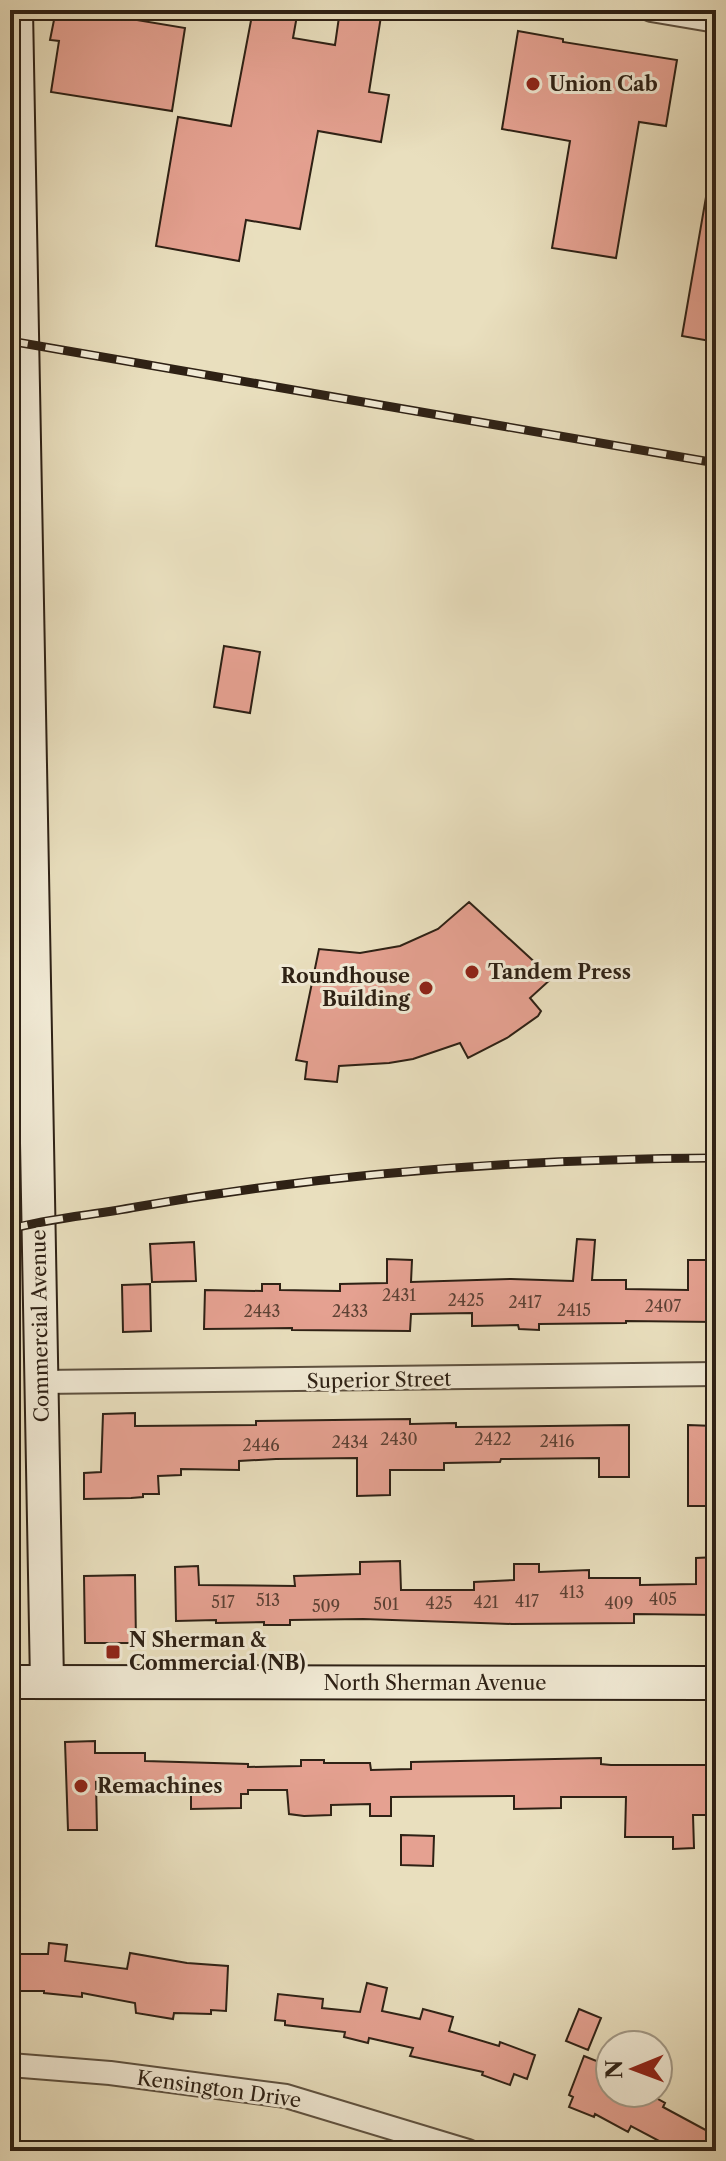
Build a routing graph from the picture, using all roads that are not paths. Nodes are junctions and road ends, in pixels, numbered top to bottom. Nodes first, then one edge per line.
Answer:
1 (16, 10) edge
2 (651, 10) edge
3 (716, 21) edge
4 (21, 869) edge
5 (716, 1374) edge
6 (41, 1382) junction
7 (10, 1682) edge
8 (47, 1682) junction
9 (716, 1683) edge
10 (10, 2065) edge
11 (468, 2151) edge

1 - 4 street, Commercial Avenue
2 - 3 street
4 - 6 street, Commercial Avenue
5 - 6 street, Superior Street
6 - 8 street, Commercial Avenue
7 - 8 street, North Sherman Avenue
8 - 9 street, North Sherman Avenue
10 - 11 street, Kensington Drive

